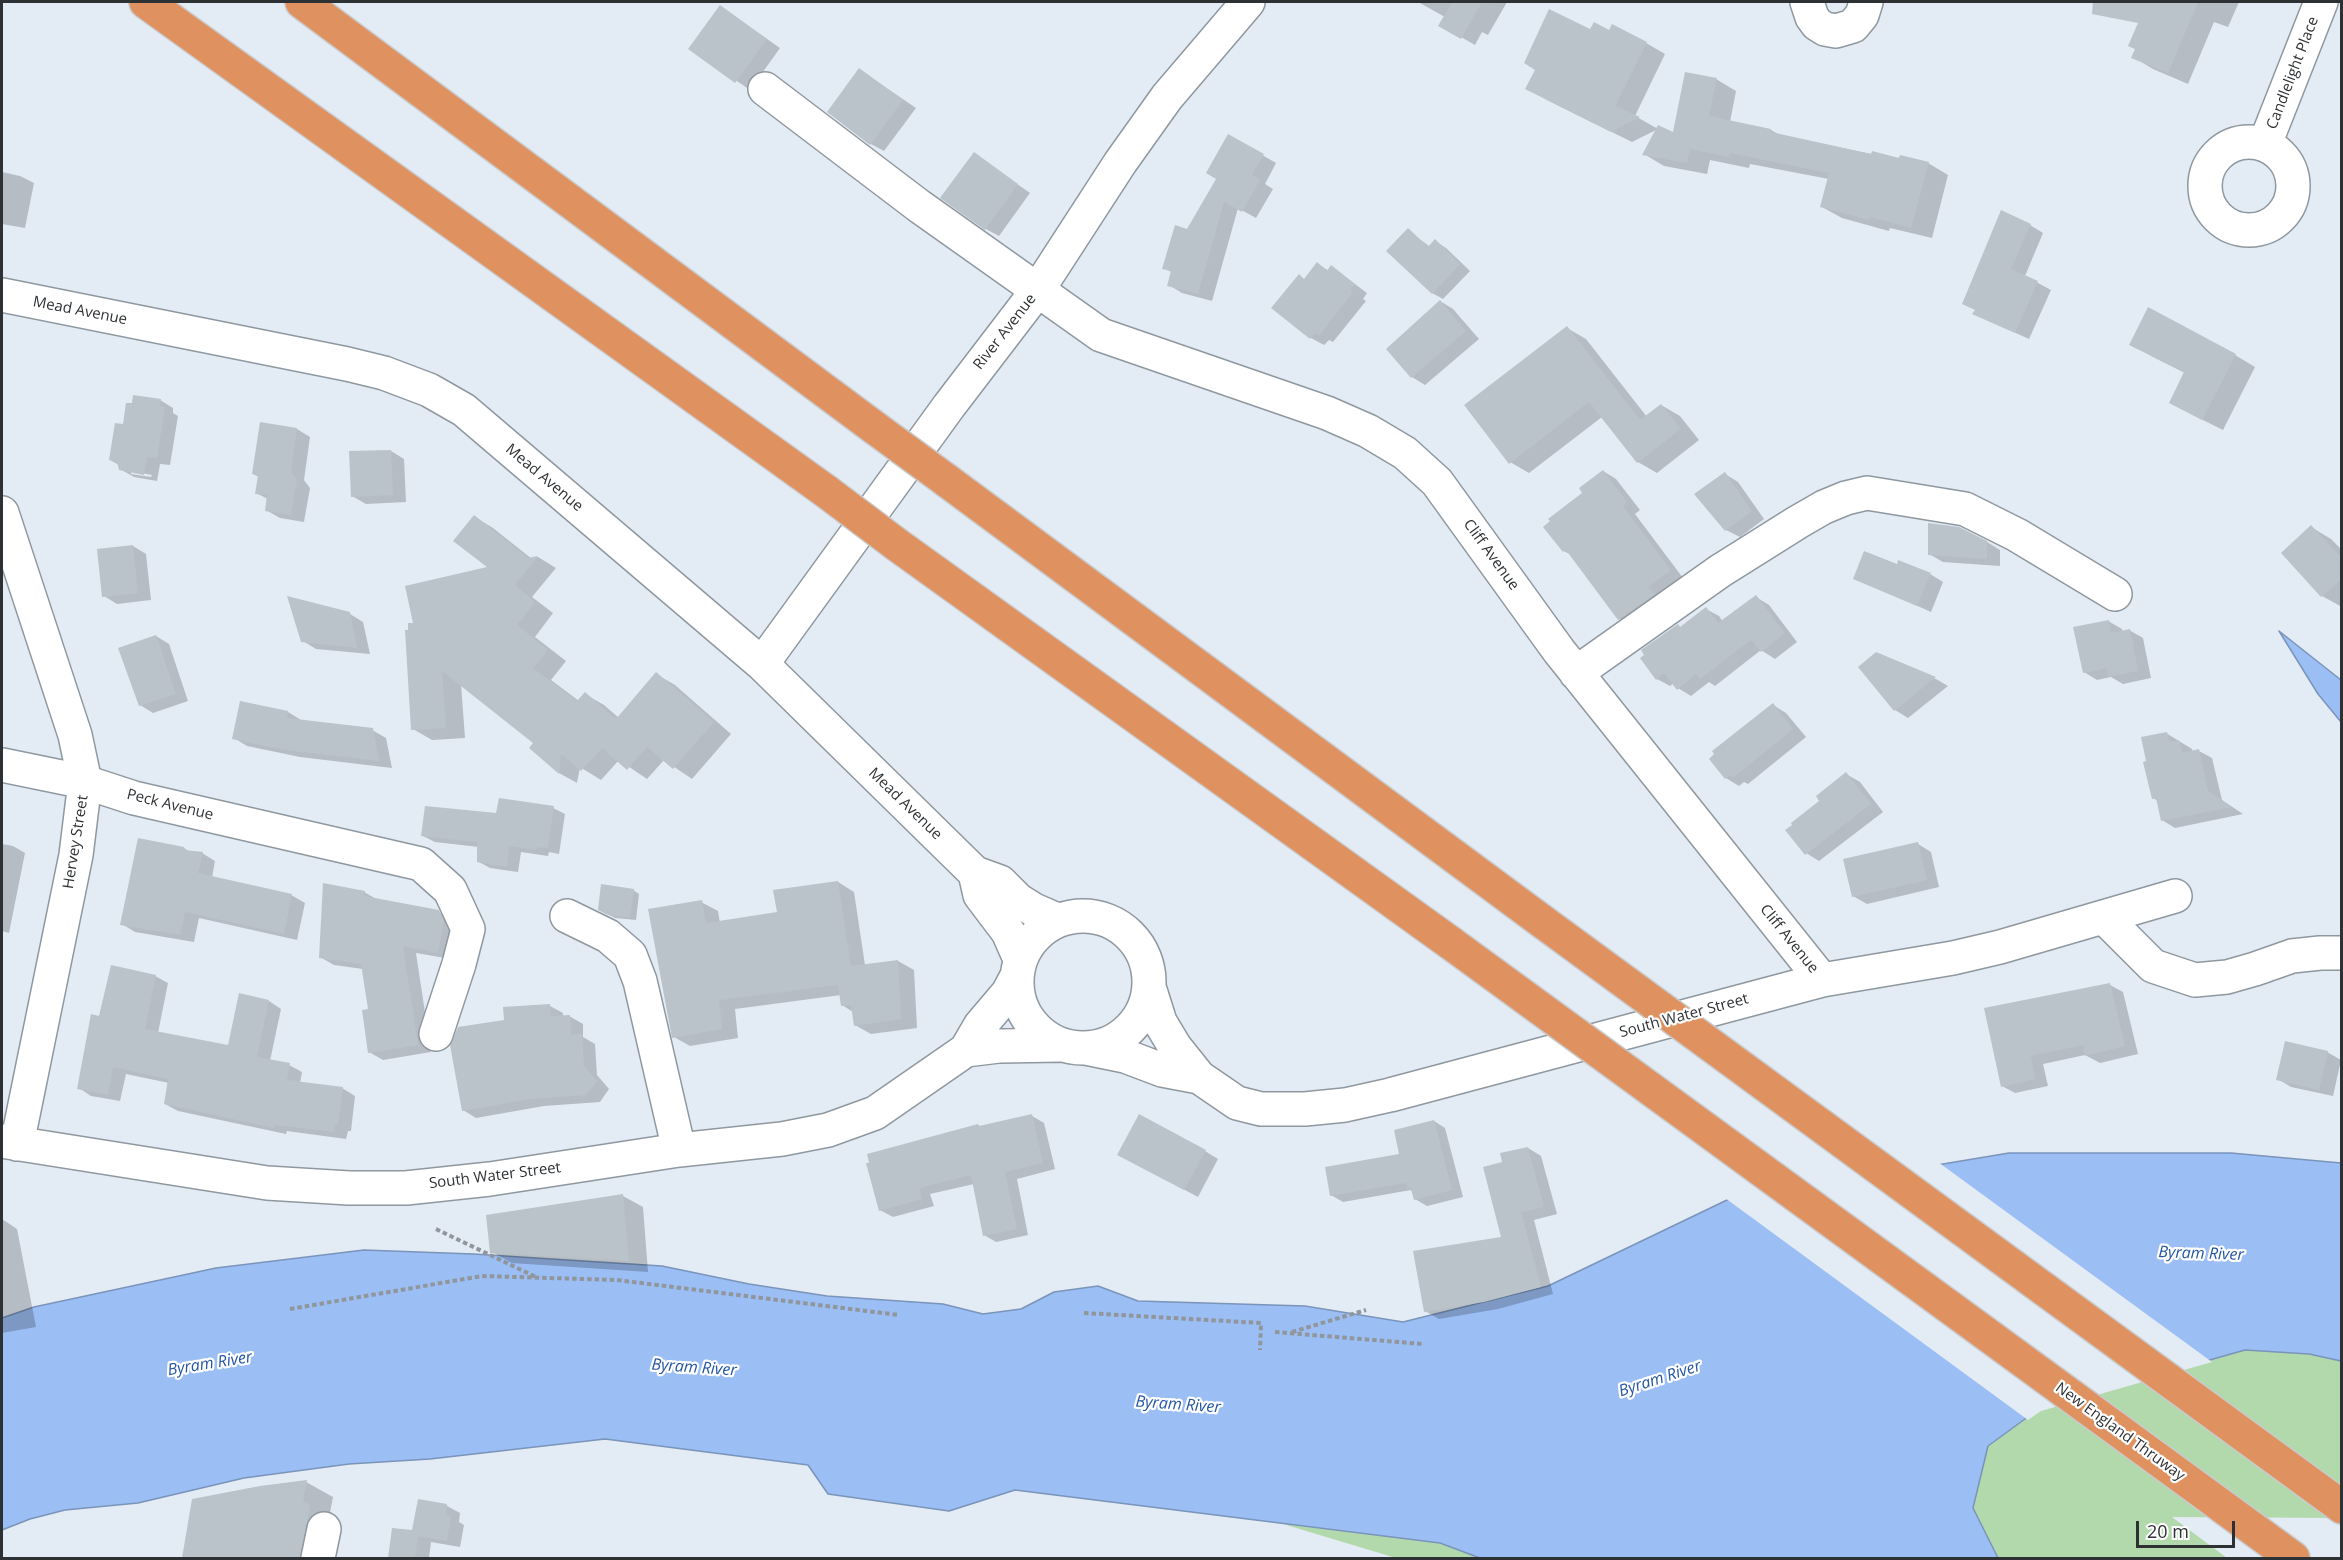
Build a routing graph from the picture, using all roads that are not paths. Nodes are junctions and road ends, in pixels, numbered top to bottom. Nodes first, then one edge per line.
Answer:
1 (146, 2) edge
2 (302, 2) edge
3 (1248, 2) edge
4 (1807, 2) edge
5 (1866, 2) edge
6 (2320, 2) edge
7 (765, 89) dead end
8 (2265, 144) dead end
9 (1037, 291) junction
10 (2, 295) edge
11 (2, 513) edge
12 (2115, 594) dead end
13 (762, 664) junction
14 (1576, 672) junction
15 (2, 765) edge
16 (85, 782) junction
17 (975, 873) junction
18 (2175, 896) dead end
19 (567, 916) dead end
20 (2104, 917) junction
21 (1058, 920) junction
22 (2342, 953) edge
23 (1018, 967) junction
24 (1822, 980) junction
25 (1149, 987) junction
26 (436, 1034) dead end
27 (1073, 1046) junction
28 (966, 1050) junction
29 (1199, 1077) junction
30 (9, 1143) edge
31 (679, 1150) junction
32 (2342, 1507) edge
33 (2293, 1558) edge

1 - 33 highway, New England Thruway, bridge
2 - 32 highway, bridge
3 - 9 street, River Avenue
4 - 5 street
6 - 8 street, Candlelight Place
7 - 9 street, Cliff Avenue
9 - 13 street, River Avenue
9 - 14 street, Cliff Avenue
10 - 13 street, Mead Avenue
11 - 16 street, Hervey Street
12 - 14 street
13 - 17 street, Mead Avenue
14 - 24 street, Cliff Avenue
15 - 16 street, Peck Avenue
16 - 26 street, Peck Avenue
16 - 30 street, Hervey Street
17 - 21 street, Mead Avenue
17 - 23 street, Mead Avenue
18 - 20 street, South Water Street
19 - 31 street
20 - 22 street
20 - 24 street, South Water Street
21 - 23 street
21 - 25 street
23 - 27 street
23 - 28 street, South Water Street
24 - 29 street, South Water Street
25 - 27 street
25 - 29 street, South Water Street
27 - 28 street, South Water Street
27 - 29 street, South Water Street
28 - 31 street, South Water Street
30 - 31 street, South Water Street

